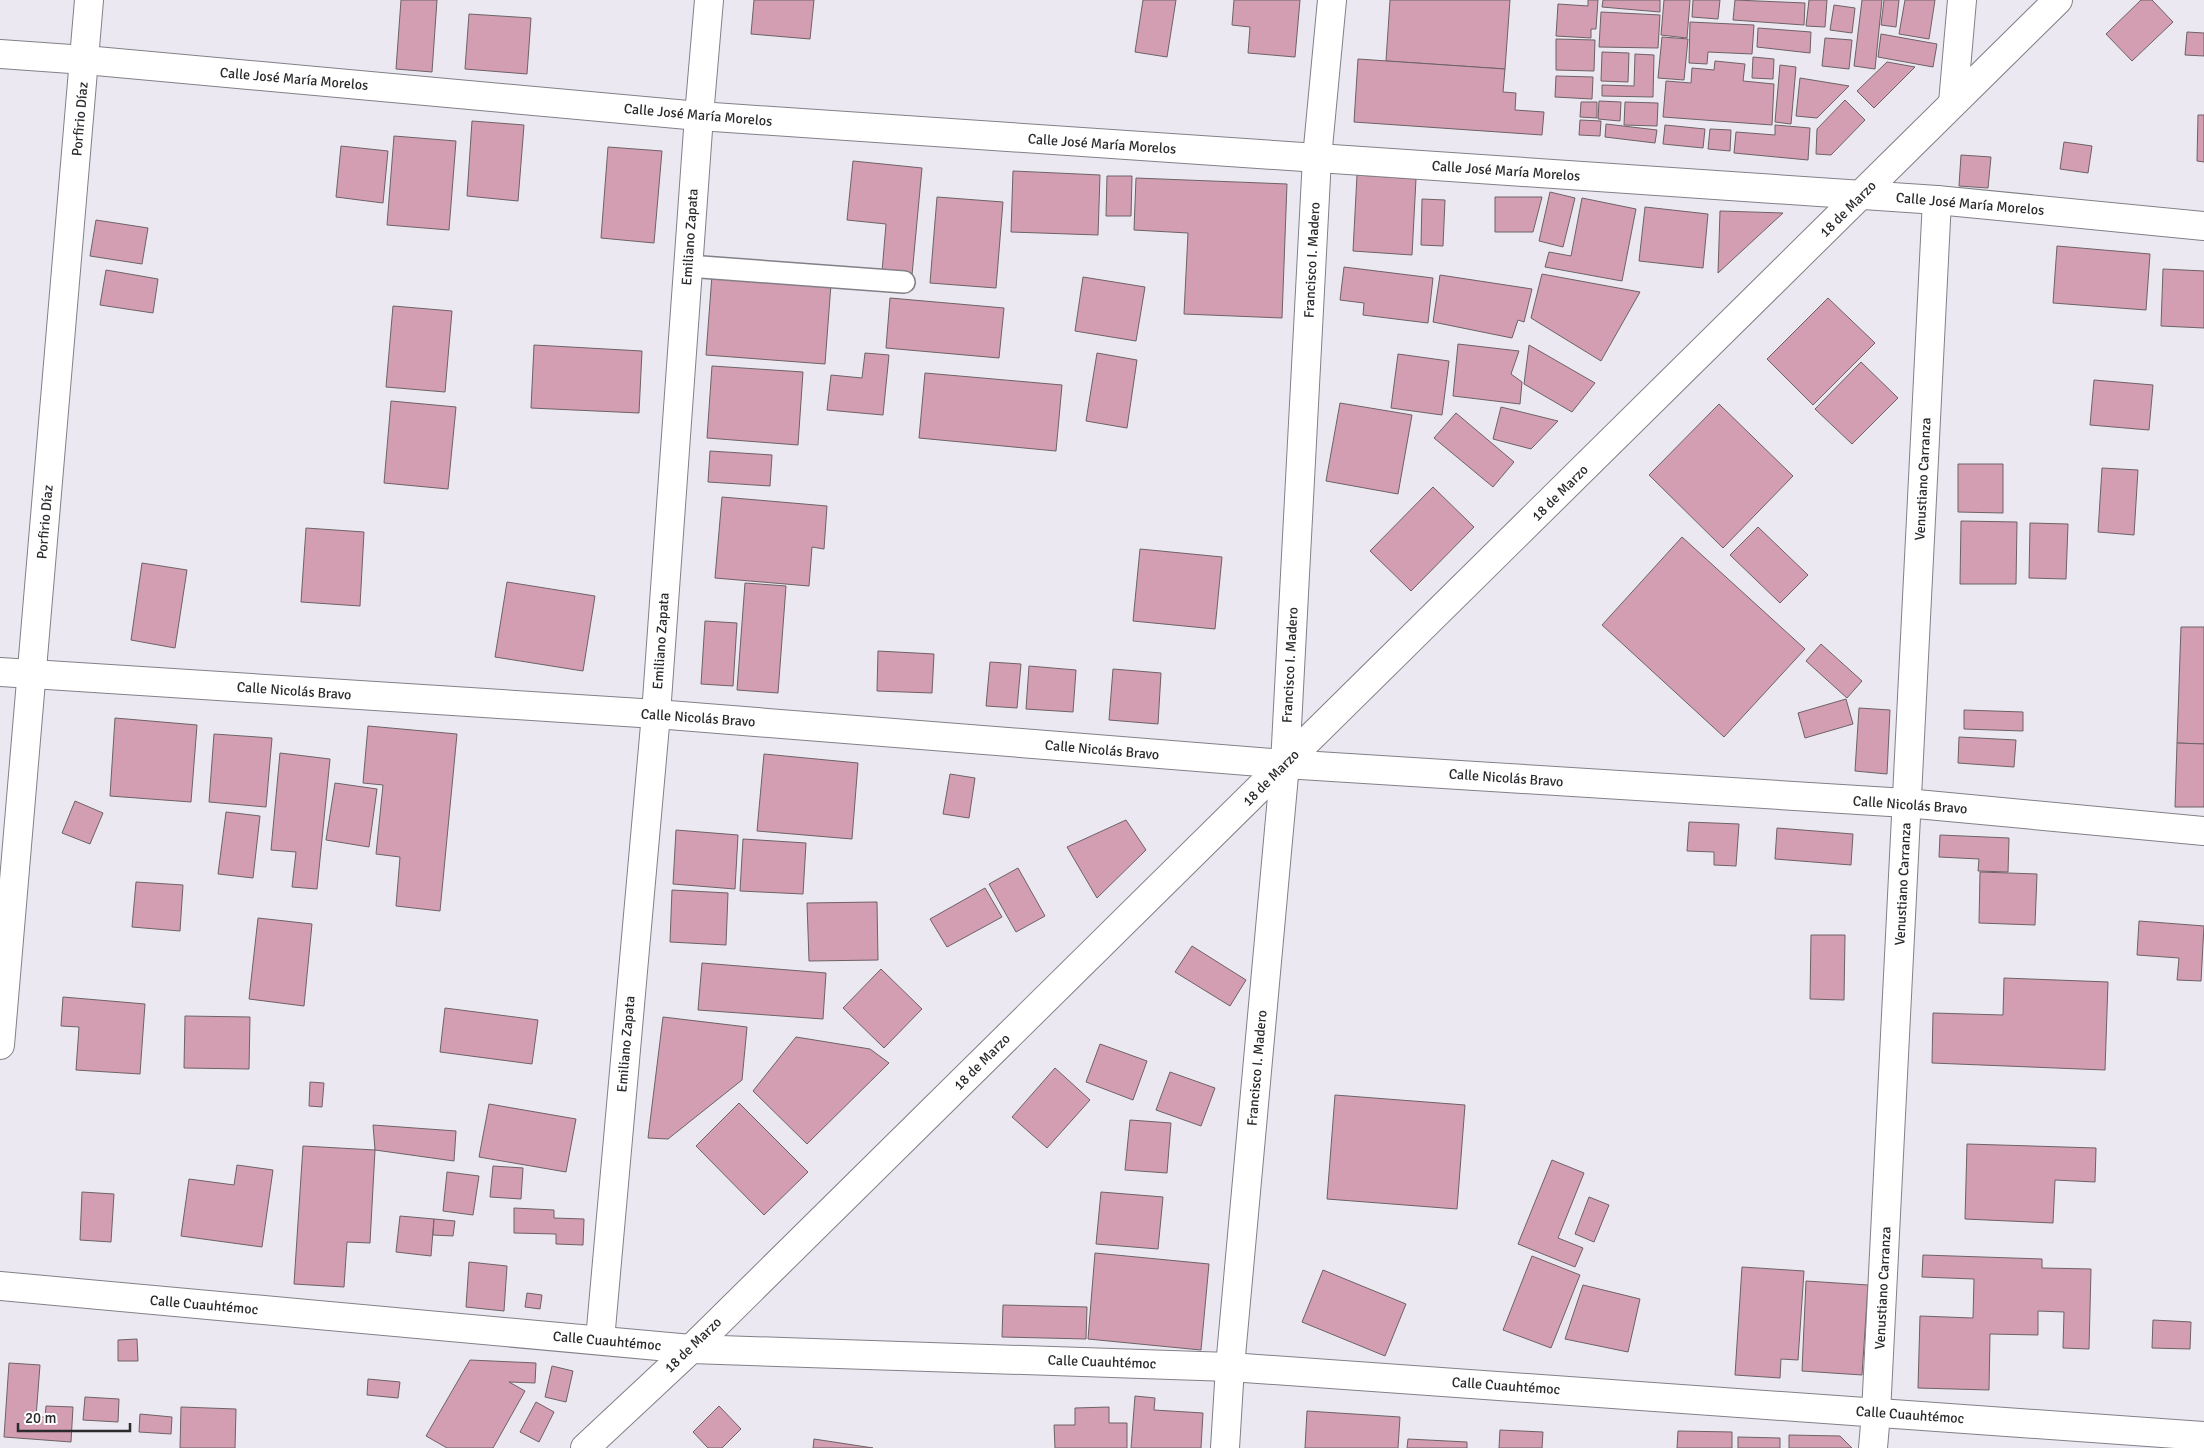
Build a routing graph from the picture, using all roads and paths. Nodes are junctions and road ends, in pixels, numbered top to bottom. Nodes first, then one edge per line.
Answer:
1 (89, 0) edge
2 (709, 0) edge
3 (1332, 0) edge
4 (1962, 0) edge
5 (2058, 0) edge
6 (0, 54) edge
7 (85, 60) junction
8 (1953, 103) junction
9 (699, 116) junction
10 (1317, 158) junction
11 (1862, 194) junction
12 (1936, 200) junction
13 (2204, 226) edge
14 (688, 266) junction
15 (904, 282) dead end
16 (0, 672) edge
17 (32, 674) junction
18 (656, 714) junction
19 (1285, 764) junction
20 (1906, 803) junction
21 (2204, 830) edge
22 (0, 1045) edge
23 (0, 1286) edge
24 (600, 1340) junction
25 (691, 1348) junction
26 (1230, 1367) junction
27 (1876, 1412) junction
28 (2204, 1436) edge
29 (585, 1448) edge
30 (1224, 1448) edge
31 (1873, 1448) edge

1 - 7 street, Porfirio Díaz
2 - 9 street, Emiliano Zapata
3 - 10 street, Francisco I. Madero
4 - 8 street
5 - 8 street, 18 de Marzo
6 - 7 street, Calle José María Morelos
7 - 9 street, Calle José María Morelos
7 - 17 street, Porfirio Díaz
8 - 11 street, 18 de Marzo
9 - 10 street, Calle José María Morelos
9 - 14 street, Emiliano Zapata
10 - 11 street, Calle José María Morelos
10 - 19 street, Francisco I. Madero
11 - 12 street, Calle José María Morelos
11 - 19 street, 18 de Marzo
12 - 13 street, Calle José María Morelos
12 - 20 street, Venustiano Carranza
14 - 15 lane
14 - 18 street, Emiliano Zapata
16 - 17 street, Calle Nicolás Bravo
17 - 18 street, Calle Nicolás Bravo
17 - 22 street, Porfirio Díaz
18 - 19 street, Calle Nicolás Bravo
18 - 24 street, Emiliano Zapata
19 - 20 street, Calle Nicolás Bravo
19 - 25 street, 18 de Marzo
19 - 26 street, Francisco I. Madero
20 - 21 street, Calle Nicolás Bravo
20 - 27 street, Venustiano Carranza
23 - 24 street, Calle Cuauhtémoc
24 - 25 street, Calle Cuauhtémoc
25 - 26 street, Calle Cuauhtémoc
25 - 29 street, 18 de Marzo
26 - 27 street, Calle Cuauhtémoc
26 - 30 street, Francisco I. Madero
27 - 28 street, Calle Cuauhtémoc
27 - 31 street, Venustiano Carranza

